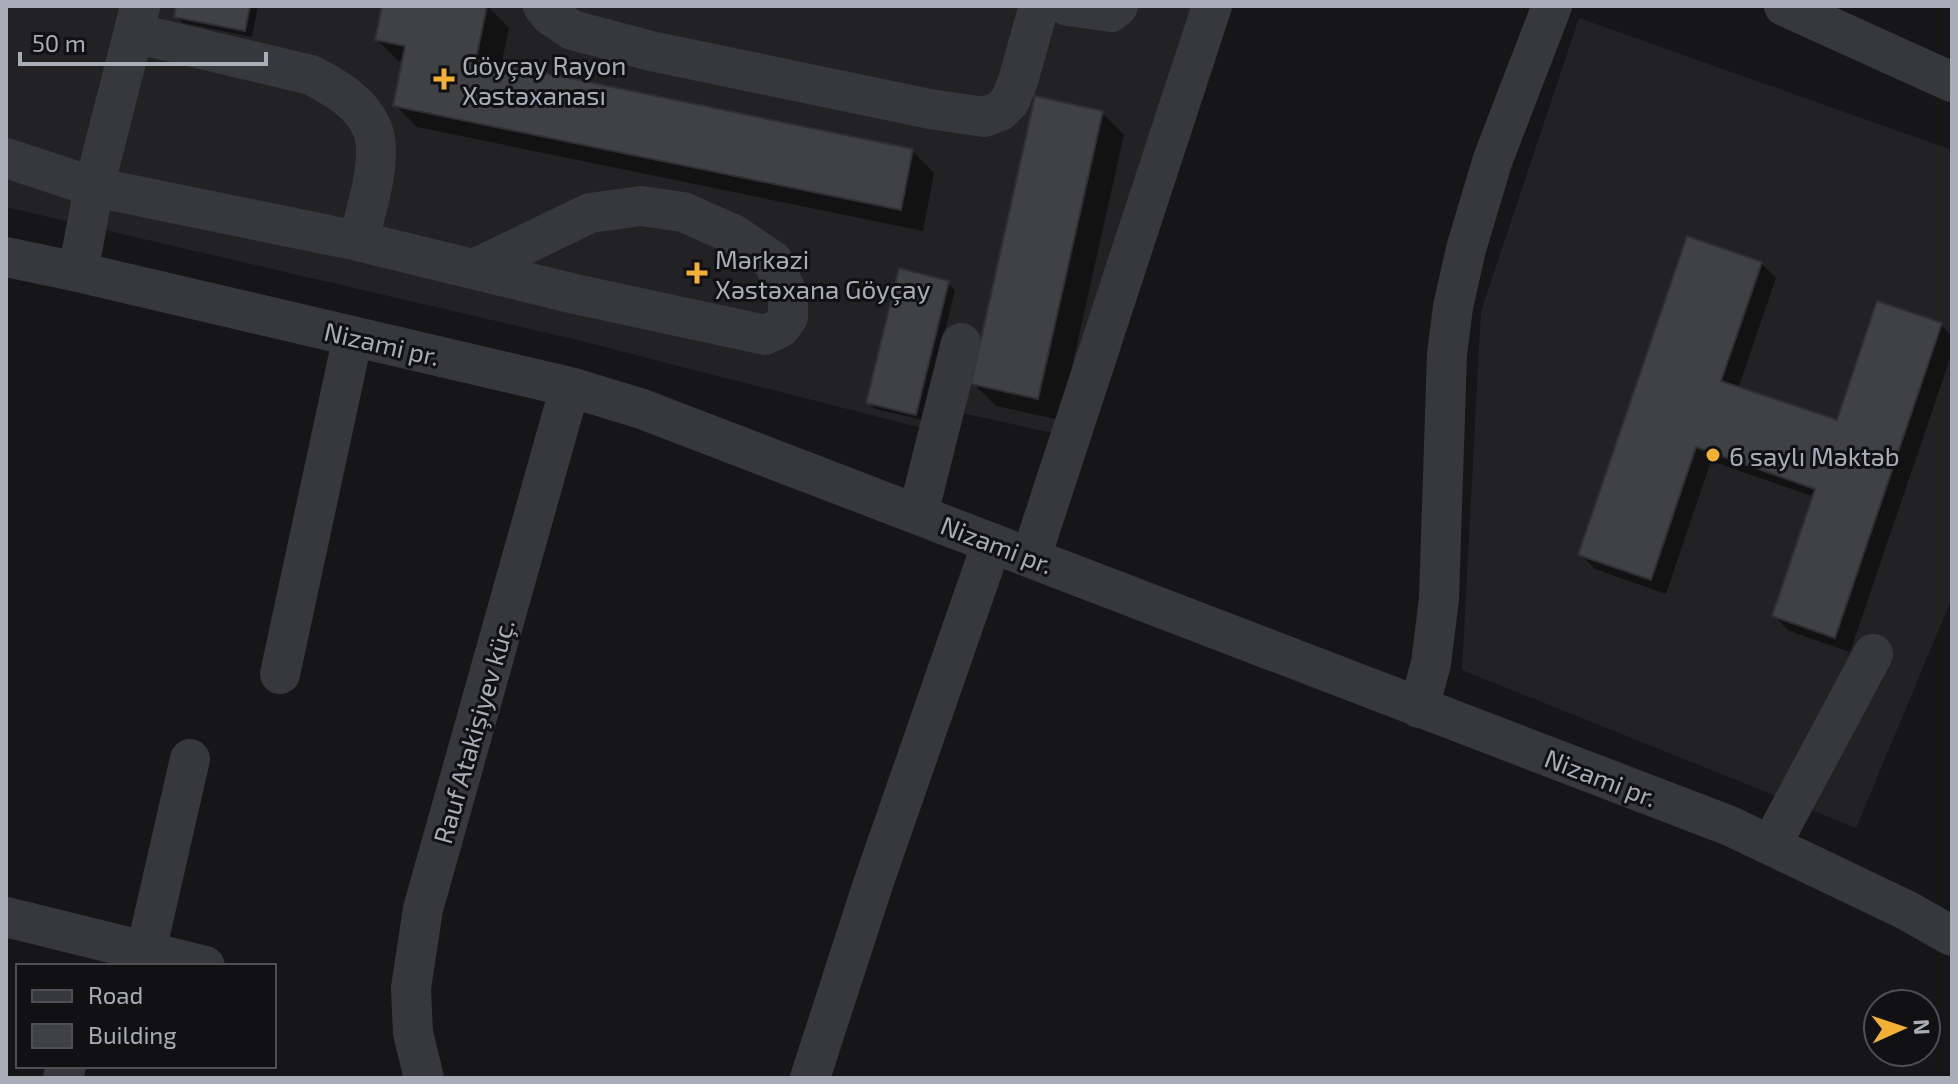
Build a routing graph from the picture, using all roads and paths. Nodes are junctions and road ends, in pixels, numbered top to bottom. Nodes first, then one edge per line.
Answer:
1 (543, 6) edge
2 (1039, 6) edge
3 (1068, 6) edge
4 (1118, 6) edge
5 (1212, 6) edge
6 (1552, 6) edge
7 (1784, 6) edge
8 (137, 19) edge
9 (1952, 82) edge
10 (6, 158) edge
11 (94, 187) junction
12 (358, 241) junction
13 (6, 257) edge
14 (474, 269) junction
15 (78, 272) junction
16 (353, 336) junction
17 (961, 343) dead end
18 (570, 387) junction
19 (918, 514) junction
20 (992, 543) junction
21 (1031, 557) junction
22 (1873, 654) dead end
23 (280, 674) dead end
24 (1419, 708) junction
25 (190, 759) dead end
26 (1771, 845) junction
27 (6, 917) edge
28 (1952, 936) edge
29 (146, 951) junction
30 (94, 953) edge
31 (197, 964) edge
32 (424, 1078) edge
33 (810, 1078) edge

1 - 2 street
3 - 4 street
5 - 21 street
6 - 24 street
7 - 9 street
8 - 11 street
8 - 12 street
10 - 11 street
11 - 12 street
11 - 15 street
12 - 14 street
13 - 15 street, Nizami pr.
14 - 14 street
15 - 16 street, Nizami pr.
16 - 18 street, Nizami pr.
16 - 23 street
17 - 19 street
18 - 19 street, Nizami pr.
18 - 32 street, Rauf Atakişiyev küç.
19 - 20 street, Nizami pr.
20 - 21 street, Nizami pr.
20 - 33 street
21 - 24 street, Nizami pr.
22 - 26 street
24 - 26 street, Nizami pr.
25 - 29 street
26 - 28 street, Nizami pr.
27 - 30 street
29 - 30 street
29 - 31 street

